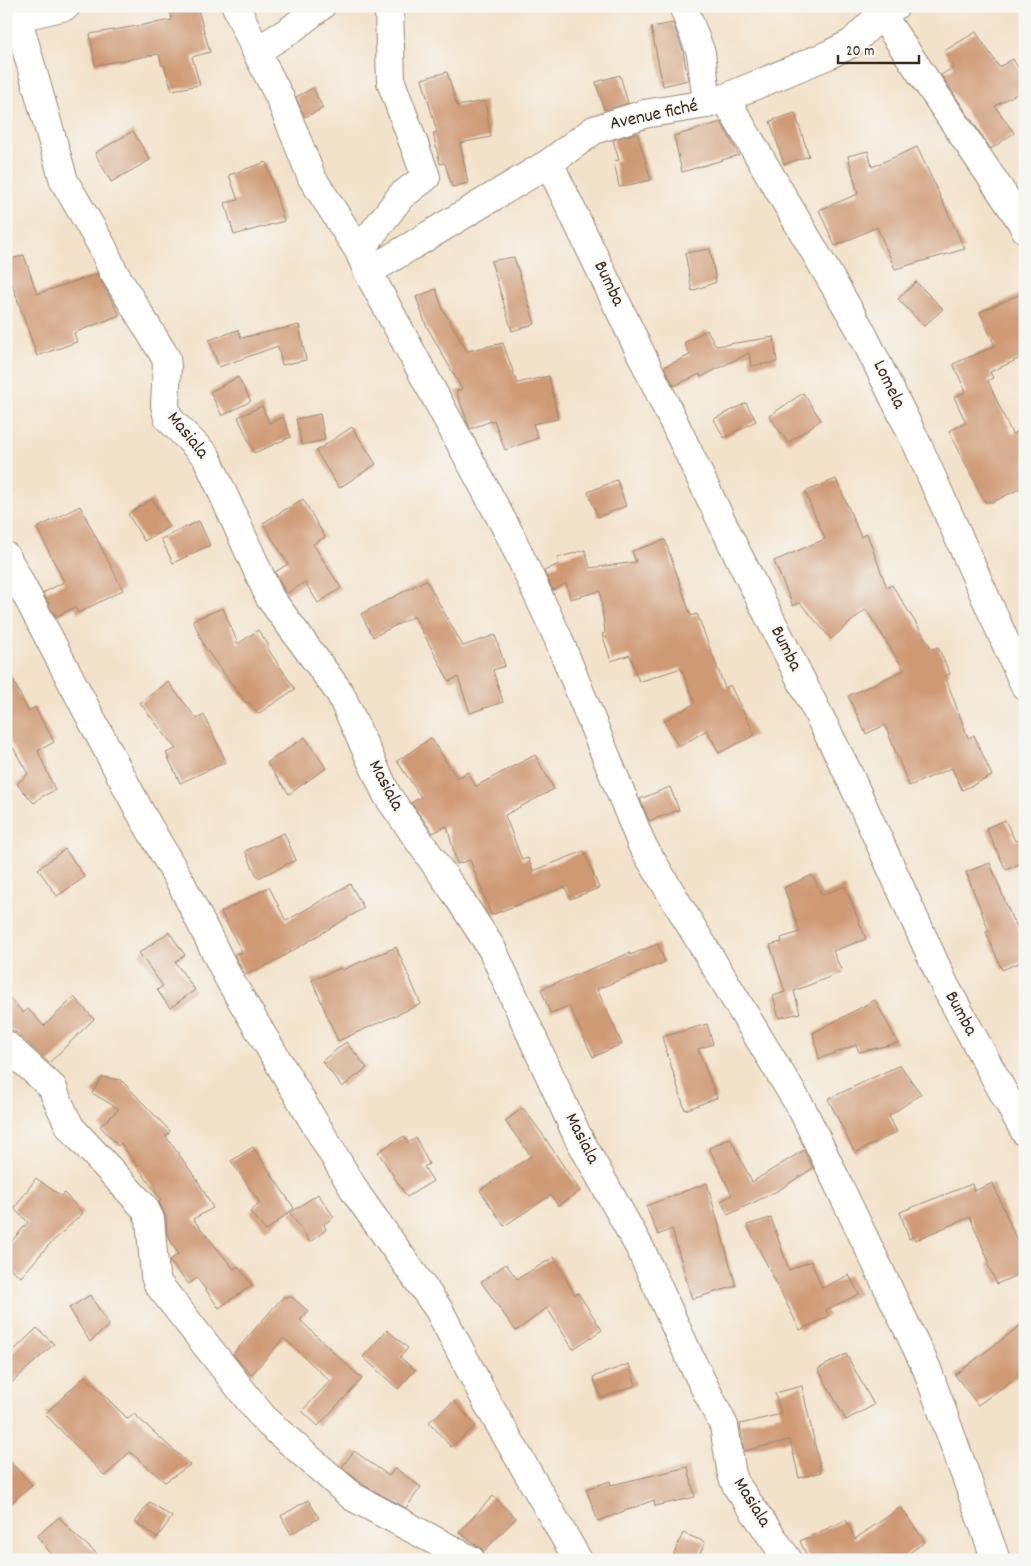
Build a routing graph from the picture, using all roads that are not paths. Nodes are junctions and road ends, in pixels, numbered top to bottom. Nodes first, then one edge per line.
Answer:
1 (66, 6) edge
2 (236, 6) edge
3 (321, 6) edge
4 (389, 6) edge
5 (682, 6) edge
6 (885, 9) edge
7 (13, 14) edge
8 (256, 51) junction
9 (716, 101) junction
10 (550, 163) junction
11 (1025, 229) edge
12 (363, 262) junction
13 (6, 556) edge
14 (1025, 686) edge
15 (6, 1045) edge
16 (1025, 1132) edge
17 (471, 1560) edge
18 (578, 1560) edge
19 (788, 1560) edge
20 (996, 1560) edge

1 - 7 street
2 - 8 street
3 - 8 street
4 - 12 street
5 - 9 street
6 - 9 street, Avenue fiché
6 - 11 street
7 - 19 street, Masiala
8 - 12 street
9 - 10 street, Avenue fiché
9 - 14 street, Lomela
10 - 12 street, Avenue fiché
10 - 16 street, Bumba
12 - 20 street
13 - 18 street
15 - 17 street

